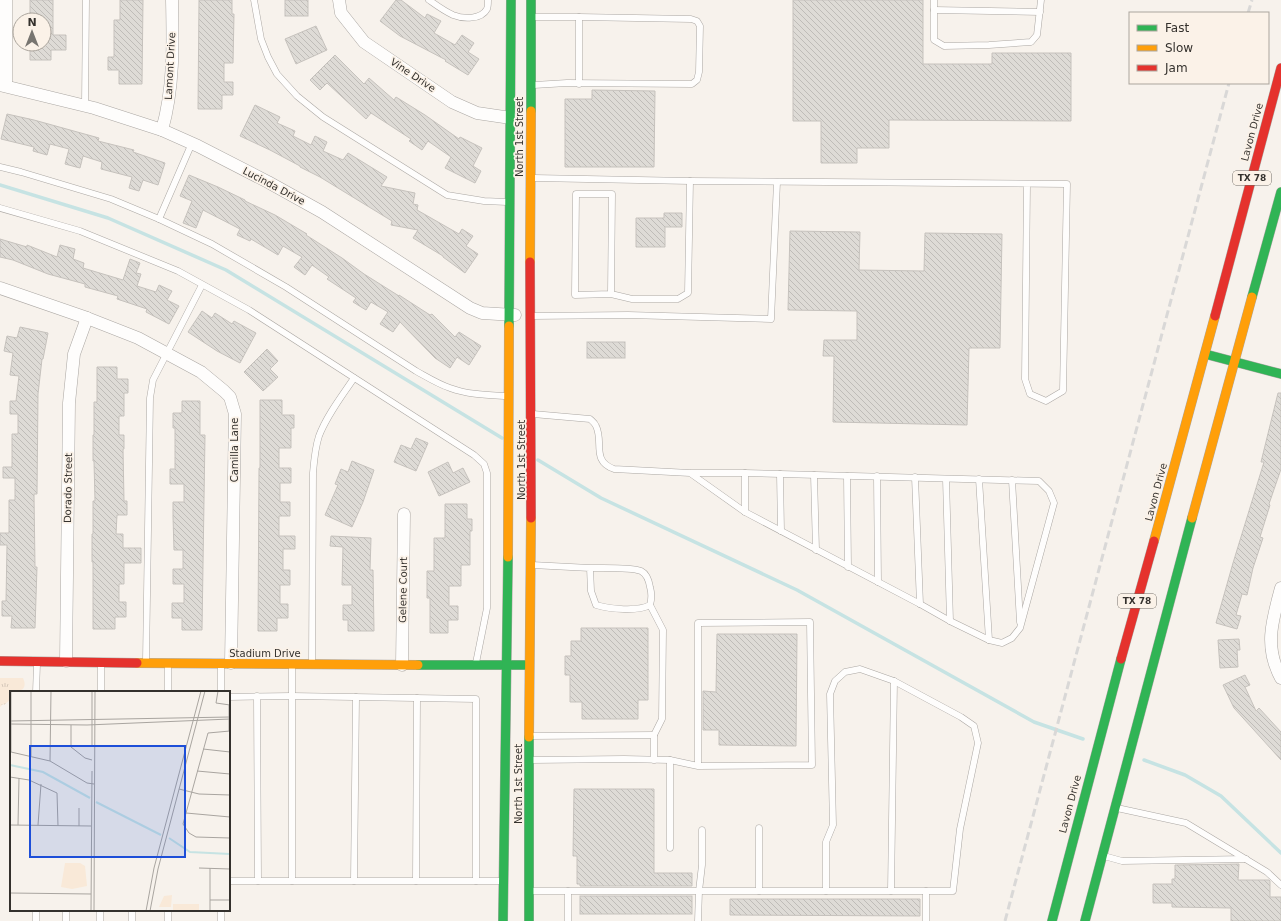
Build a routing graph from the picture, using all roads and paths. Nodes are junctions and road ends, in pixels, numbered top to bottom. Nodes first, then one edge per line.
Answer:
1 (6, 0) edge
2 (86, 0) edge
3 (172, 0) edge
4 (254, 0) edge
5 (339, 0) edge
6 (429, 0) edge
7 (488, 0) edge
8 (511, 0) edge
9 (531, 0) edge
10 (934, 0) edge
11 (1041, 0) edge
12 (934, 10) junction
13 (1040, 12) junction
14 (579, 17) junction
15 (531, 18) junction
16 (521, 39) junction
17 (1281, 68) edge
18 (579, 84) junction
19 (3, 85) edge
20 (530, 85) junction
21 (85, 105) junction
22 (511, 118) junction
23 (162, 130) junction
24 (192, 143) junction
25 (0, 167) edge
26 (530, 178) junction
27 (690, 181) junction
28 (777, 182) junction
29 (1027, 184) junction
30 (1281, 192) edge
31 (520, 203) junction
32 (0, 208) edge
33 (159, 219) junction
34 (202, 285) junction
35 (0, 288) edge
36 (611, 294) junction
37 (509, 315) junction
38 (530, 316) junction
39 (87, 318) junction
40 (167, 353) junction
41 (1205, 354) junction
42 (1234, 362) junction
43 (1281, 374) edge
44 (354, 378) junction
45 (509, 396) junction
46 (532, 414) junction
47 (508, 464) junction
48 (690, 473) junction
49 (745, 473) junction
50 (780, 474) junction
51 (814, 475) junction
52 (847, 476) junction
53 (877, 476) junction
54 (915, 478) junction
55 (946, 479) junction
56 (979, 479) junction
57 (1012, 480) junction
58 (745, 512) junction
59 (404, 514) dead end
60 (517, 520) dead end
61 (781, 531) junction
62 (816, 550) junction
63 (522, 555) dead end
64 (531, 565) junction
65 (848, 567) junction
66 (590, 568) junction
67 (878, 582) junction
68 (1281, 588) edge
69 (920, 604) junction
70 (650, 605) junction
71 (950, 621) junction
72 (1020, 628) junction
73 (989, 640) junction
74 (0, 661) edge
75 (37, 661) junction
76 (66, 662) junction
77 (101, 662) junction
78 (146, 662) junction
79 (168, 663) junction
80 (226, 664) junction
81 (292, 664) junction
82 (312, 664) junction
83 (402, 665) junction
84 (476, 665) junction
85 (507, 665) junction
86 (529, 665) junction
87 (1281, 678) edge
88 (894, 681) junction
89 (36, 691) edge
90 (101, 691) edge
91 (168, 691) edge
92 (221, 691) edge
93 (257, 696) junction
94 (292, 696) junction
95 (230, 697) edge
96 (356, 697) junction
97 (417, 698) junction
98 (654, 735) junction
99 (529, 736) junction
100 (529, 760) junction
101 (654, 760) junction
102 (670, 760) junction
103 (698, 766) junction
104 (1116, 808) junction
105 (759, 828) dead end
106 (702, 830) dead end
107 (670, 848) dead end
108 (1102, 856) junction
109 (1246, 859) junction
110 (230, 881) edge
111 (258, 881) junction
112 (292, 881) junction
113 (354, 881) junction
114 (416, 881) junction
115 (476, 881) junction
116 (504, 881) junction
117 (1281, 885) edge
118 (529, 891) junction
119 (568, 891) junction
120 (698, 891) junction
121 (759, 891) junction
122 (826, 891) junction
123 (891, 891) junction
124 (926, 891) junction
125 (222, 911) edge
126 (221, 921) edge
127 (503, 921) edge
128 (529, 921) edge
129 (568, 921) edge
130 (698, 921) edge
131 (926, 921) edge
132 (1052, 921) edge
133 (1086, 921) edge

1 - 19 street
2 - 21 lane
3 - 23 street, Lamont Drive
4 - 31 lane
5 - 22 street, Vine Drive
6 - 7 lane
8 - 16 main road, North 1st Street
9 - 15 main road, North 1st Street
10 - 12 lane
11 - 13 lane
12 - 13 lane
12 - 13 lane
14 - 15 lane
14 - 18 lane
14 - 18 lane
15 - 16 main road, North 1st Street
16 - 20 main road, North 1st Street
16 - 22 main road, North 1st Street
17 - 41 main road, Lavon Drive / TX 78
18 - 20 lane
19 - 21 street, Lucinda Drive
20 - 26 main road, North 1st Street
21 - 23 street, Lucinda Drive
22 - 31 main road, North 1st Street
23 - 24 street, Lucinda Drive
24 - 33 lane
24 - 37 street, Lucinda Drive
25 - 33 lane
26 - 27 lane
26 - 31 main road, North 1st Street
27 - 28 lane
27 - 36 lane
28 - 29 lane
28 - 38 lane
29 - 29 lane
30 - 42 main road, TX 78
31 - 37 main road, North 1st Street
31 - 38 main road, North 1st Street
32 - 34 lane
33 - 45 lane
34 - 40 lane
34 - 44 lane
35 - 39 street, Camilla Lane
36 - 36 lane
37 - 38 street, Lucinda Drive
37 - 45 main road, North 1st Street
38 - 46 main road, North 1st Street
39 - 40 street, Camilla Lane
39 - 76 street, Dorado Street
40 - 78 lane
40 - 80 street, Camilla Lane
41 - 42 main road
41 - 132 main road, Lavon Drive / TX 78
42 - 43 main road
42 - 104 main road, TX 78
44 - 82 lane
44 - 84 lane
45 - 47 main road, North 1st Street
46 - 48 lane
46 - 64 main road, North 1st Street
47 - 60 main road
47 - 85 main road, North 1st Street
48 - 49 lane
48 - 58 lane
49 - 50 lane
49 - 58 lane
50 - 51 lane
50 - 61 lane
51 - 52 lane
51 - 62 lane
52 - 53 lane
52 - 65 lane
53 - 54 lane
53 - 67 lane
54 - 55 lane
54 - 69 lane
55 - 56 lane
55 - 71 lane
56 - 57 lane
56 - 73 lane
57 - 72 lane
57 - 72 lane
58 - 61 lane
59 - 83 street, Gelene Court
61 - 62 lane
62 - 65 lane
63 - 64 main road
64 - 66 lane
64 - 86 main road, North 1st Street
65 - 67 lane
66 - 70 lane
66 - 70 lane
67 - 69 lane
68 - 87 street
69 - 71 lane
70 - 98 lane
71 - 73 lane
72 - 73 lane
74 - 75 main road, Stadium Drive
75 - 76 main road, Stadium Drive
75 - 89 lane
76 - 77 main road, Stadium Drive
77 - 78 main road, Stadium Drive
77 - 90 lane
78 - 79 main road, Stadium Drive
79 - 80 main road, Stadium Drive
79 - 91 lane
80 - 81 main road, Stadium Drive
80 - 92 lane
81 - 82 main road, Stadium Drive
81 - 94 lane
82 - 83 main road, Stadium Drive
83 - 84 main road, Stadium Drive
84 - 85 main road, Stadium Drive
85 - 86 main road, Stadium Drive
85 - 116 main road, North 1st Street
86 - 99 main road, North 1st Street
88 - 122 lane
88 - 123 lane
88 - 124 lane
93 - 94 lane
93 - 95 lane
93 - 111 lane
94 - 96 lane
94 - 112 lane
96 - 97 lane
96 - 113 lane
97 - 114 lane
97 - 115 lane
98 - 99 lane
98 - 101 lane
99 - 100 main road, North 1st Street
100 - 101 lane
100 - 118 main road, North 1st Street
101 - 102 lane
102 - 103 lane
102 - 107 lane
103 - 103 lane
104 - 108 main road, TX 78
104 - 109 lane
105 - 121 lane
106 - 120 lane
108 - 109 lane
108 - 133 main road, TX 78
109 - 117 lane
110 - 111 lane
111 - 112 lane
112 - 113 lane
113 - 114 lane
114 - 115 lane
115 - 116 lane
116 - 127 main road, North 1st Street
118 - 119 lane
118 - 128 main road, North 1st Street
119 - 120 lane
119 - 129 lane
120 - 121 lane
120 - 130 lane
121 - 122 lane
122 - 123 lane
123 - 124 lane
124 - 131 lane
125 - 126 lane

